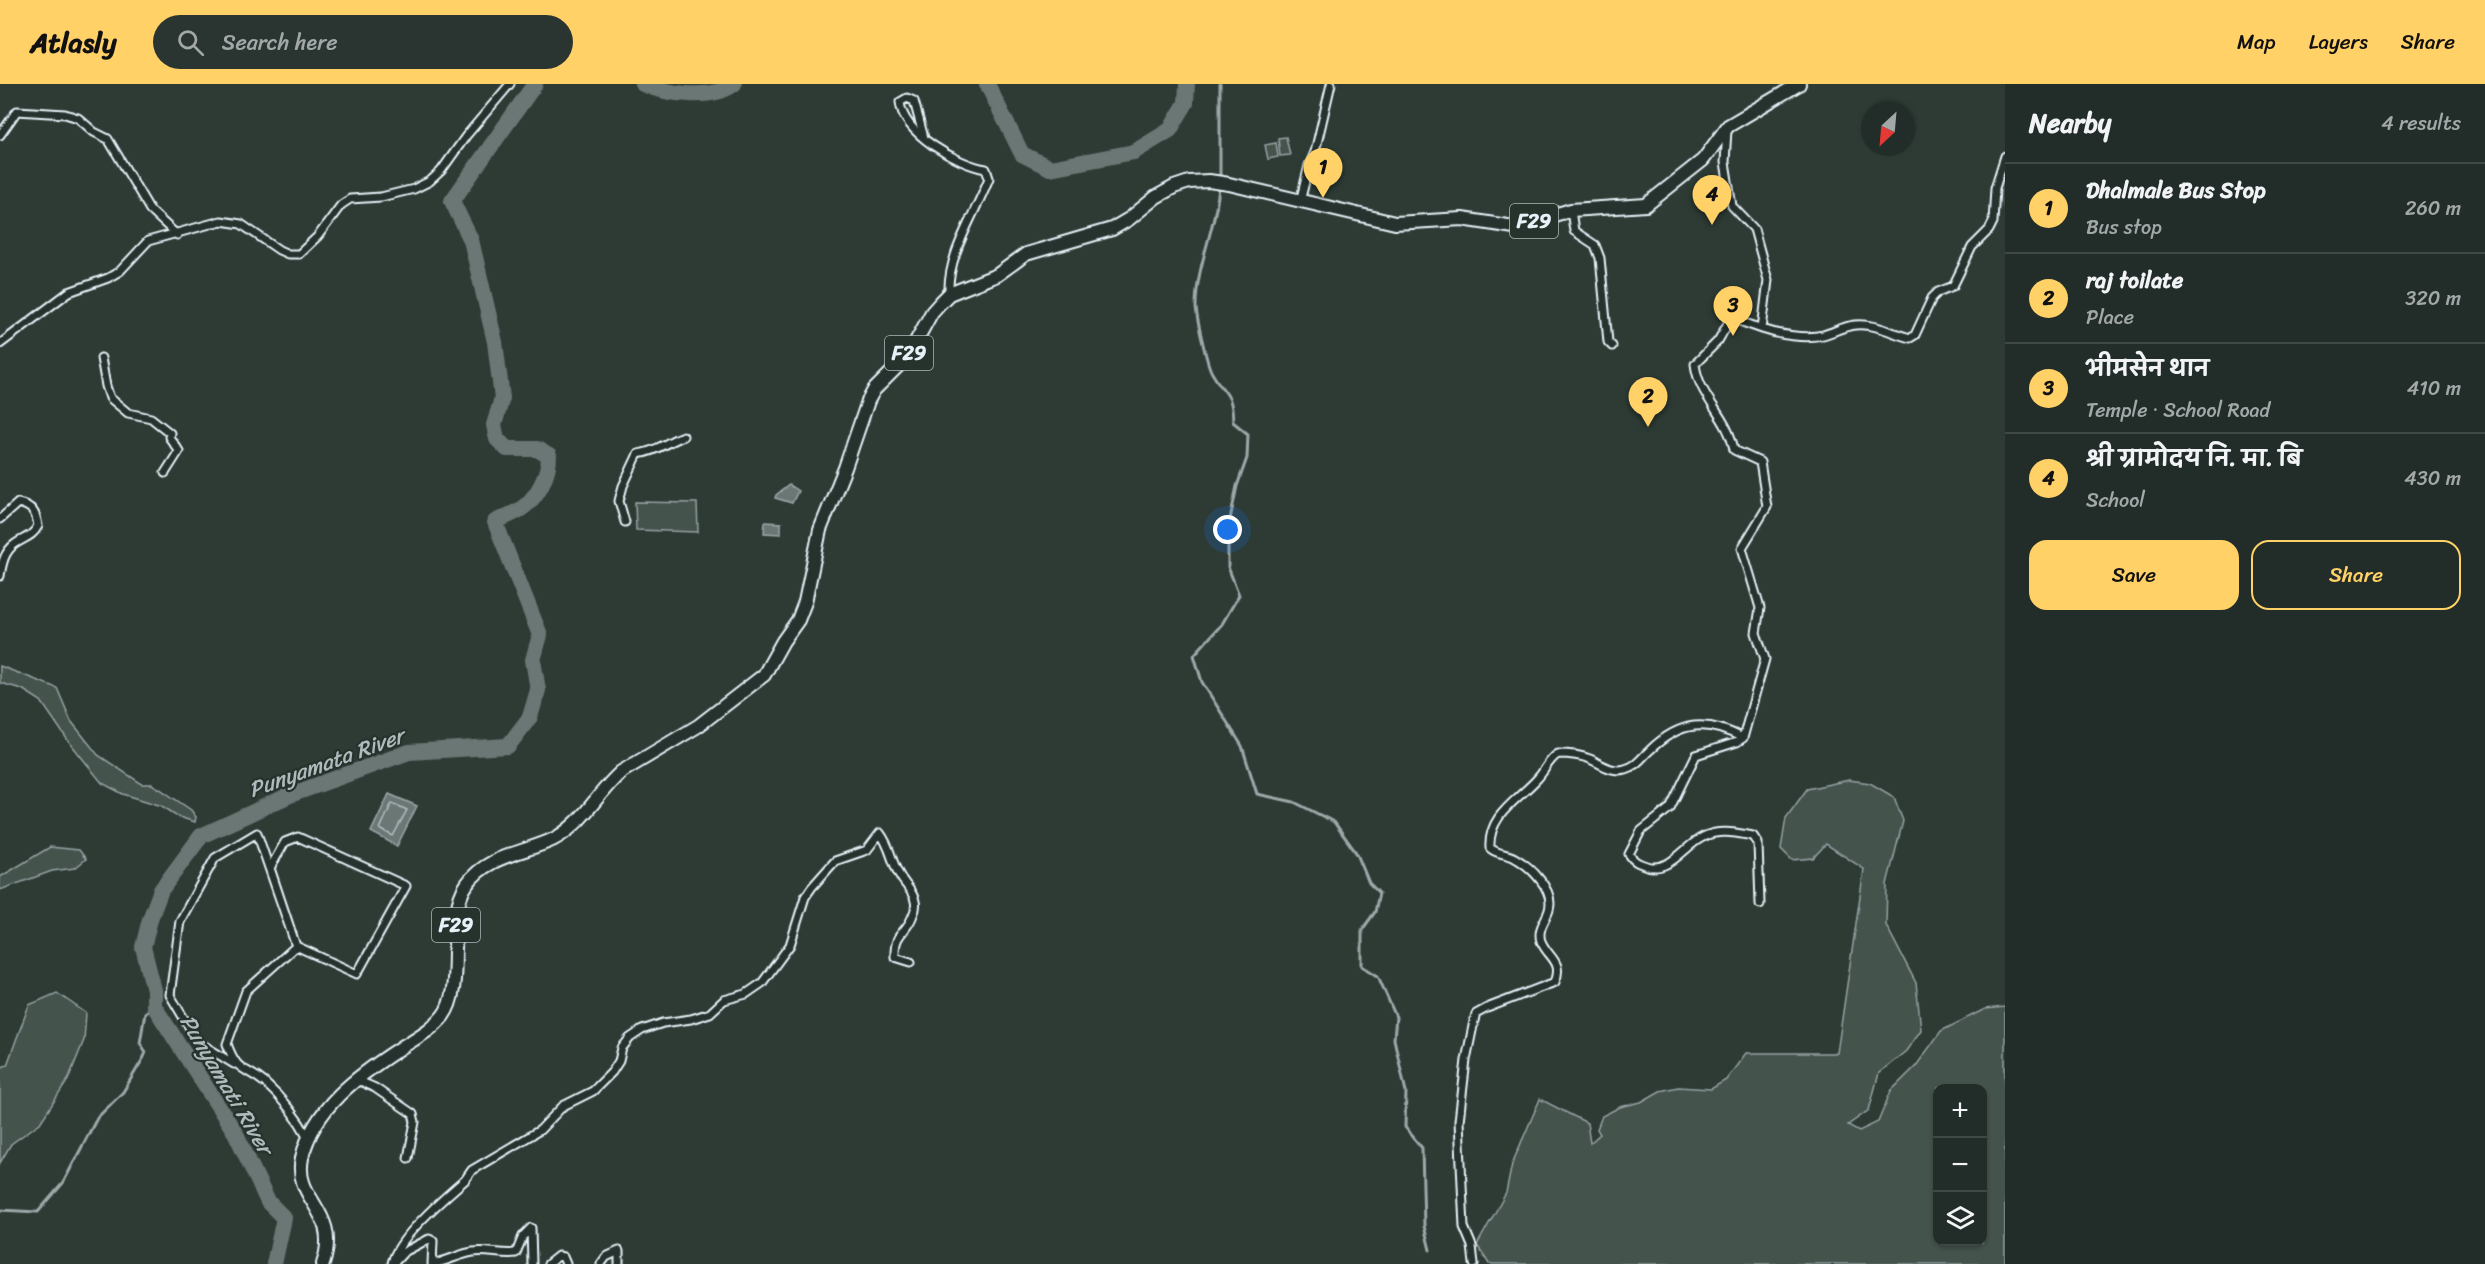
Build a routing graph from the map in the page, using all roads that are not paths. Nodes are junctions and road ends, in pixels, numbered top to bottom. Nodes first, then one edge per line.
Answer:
1 (510, 84) edge
2 (1331, 84) edge
3 (1799, 84) edge
4 (1728, 126) junction
5 (0, 135) edge
6 (924, 138) junction
7 (2005, 156) edge
8 (1300, 202) junction
9 (1571, 210) junction
10 (177, 235) junction
11 (949, 294) junction
12 (1762, 328) junction
13 (0, 344) edge
14 (1612, 346) dead end
15 (101, 358) dead end
16 (683, 436) dead end
17 (165, 473) dead end
18 (0, 519) edge
19 (625, 522) dead end
20 (0, 576) edge
21 (1743, 738) junction
22 (1760, 904) dead end
23 (296, 946) junction
24 (911, 962) dead end
25 (234, 1064) junction
26 (354, 1079) junction
27 (309, 1139) junction
28 (408, 1158) dead end
29 (324, 1264) edge
30 (393, 1264) edge
31 (532, 1264) edge
32 (548, 1264) edge
33 (566, 1264) edge
34 (601, 1264) edge
35 (619, 1264) edge
36 (1474, 1264) edge

1 - 10 street
2 - 8 street
3 - 4 main road, F29
4 - 9 main road, F29
4 - 12 street
5 - 10 street
6 - 6 street
6 - 11 street
7 - 12 street
8 - 9 main road, F29
8 - 11 main road, F29
9 - 14 street
10 - 13 street
11 - 26 main road, F29
12 - 21 street
15 - 17 street
16 - 19 street
18 - 20 street
21 - 22 street
21 - 36 street
23 - 23 street
23 - 25 street
23 - 25 street
24 - 30 street
25 - 27 street
26 - 27 main road, F29
26 - 28 street
27 - 29 main road, F29
30 - 31 street
32 - 33 street
34 - 35 street

